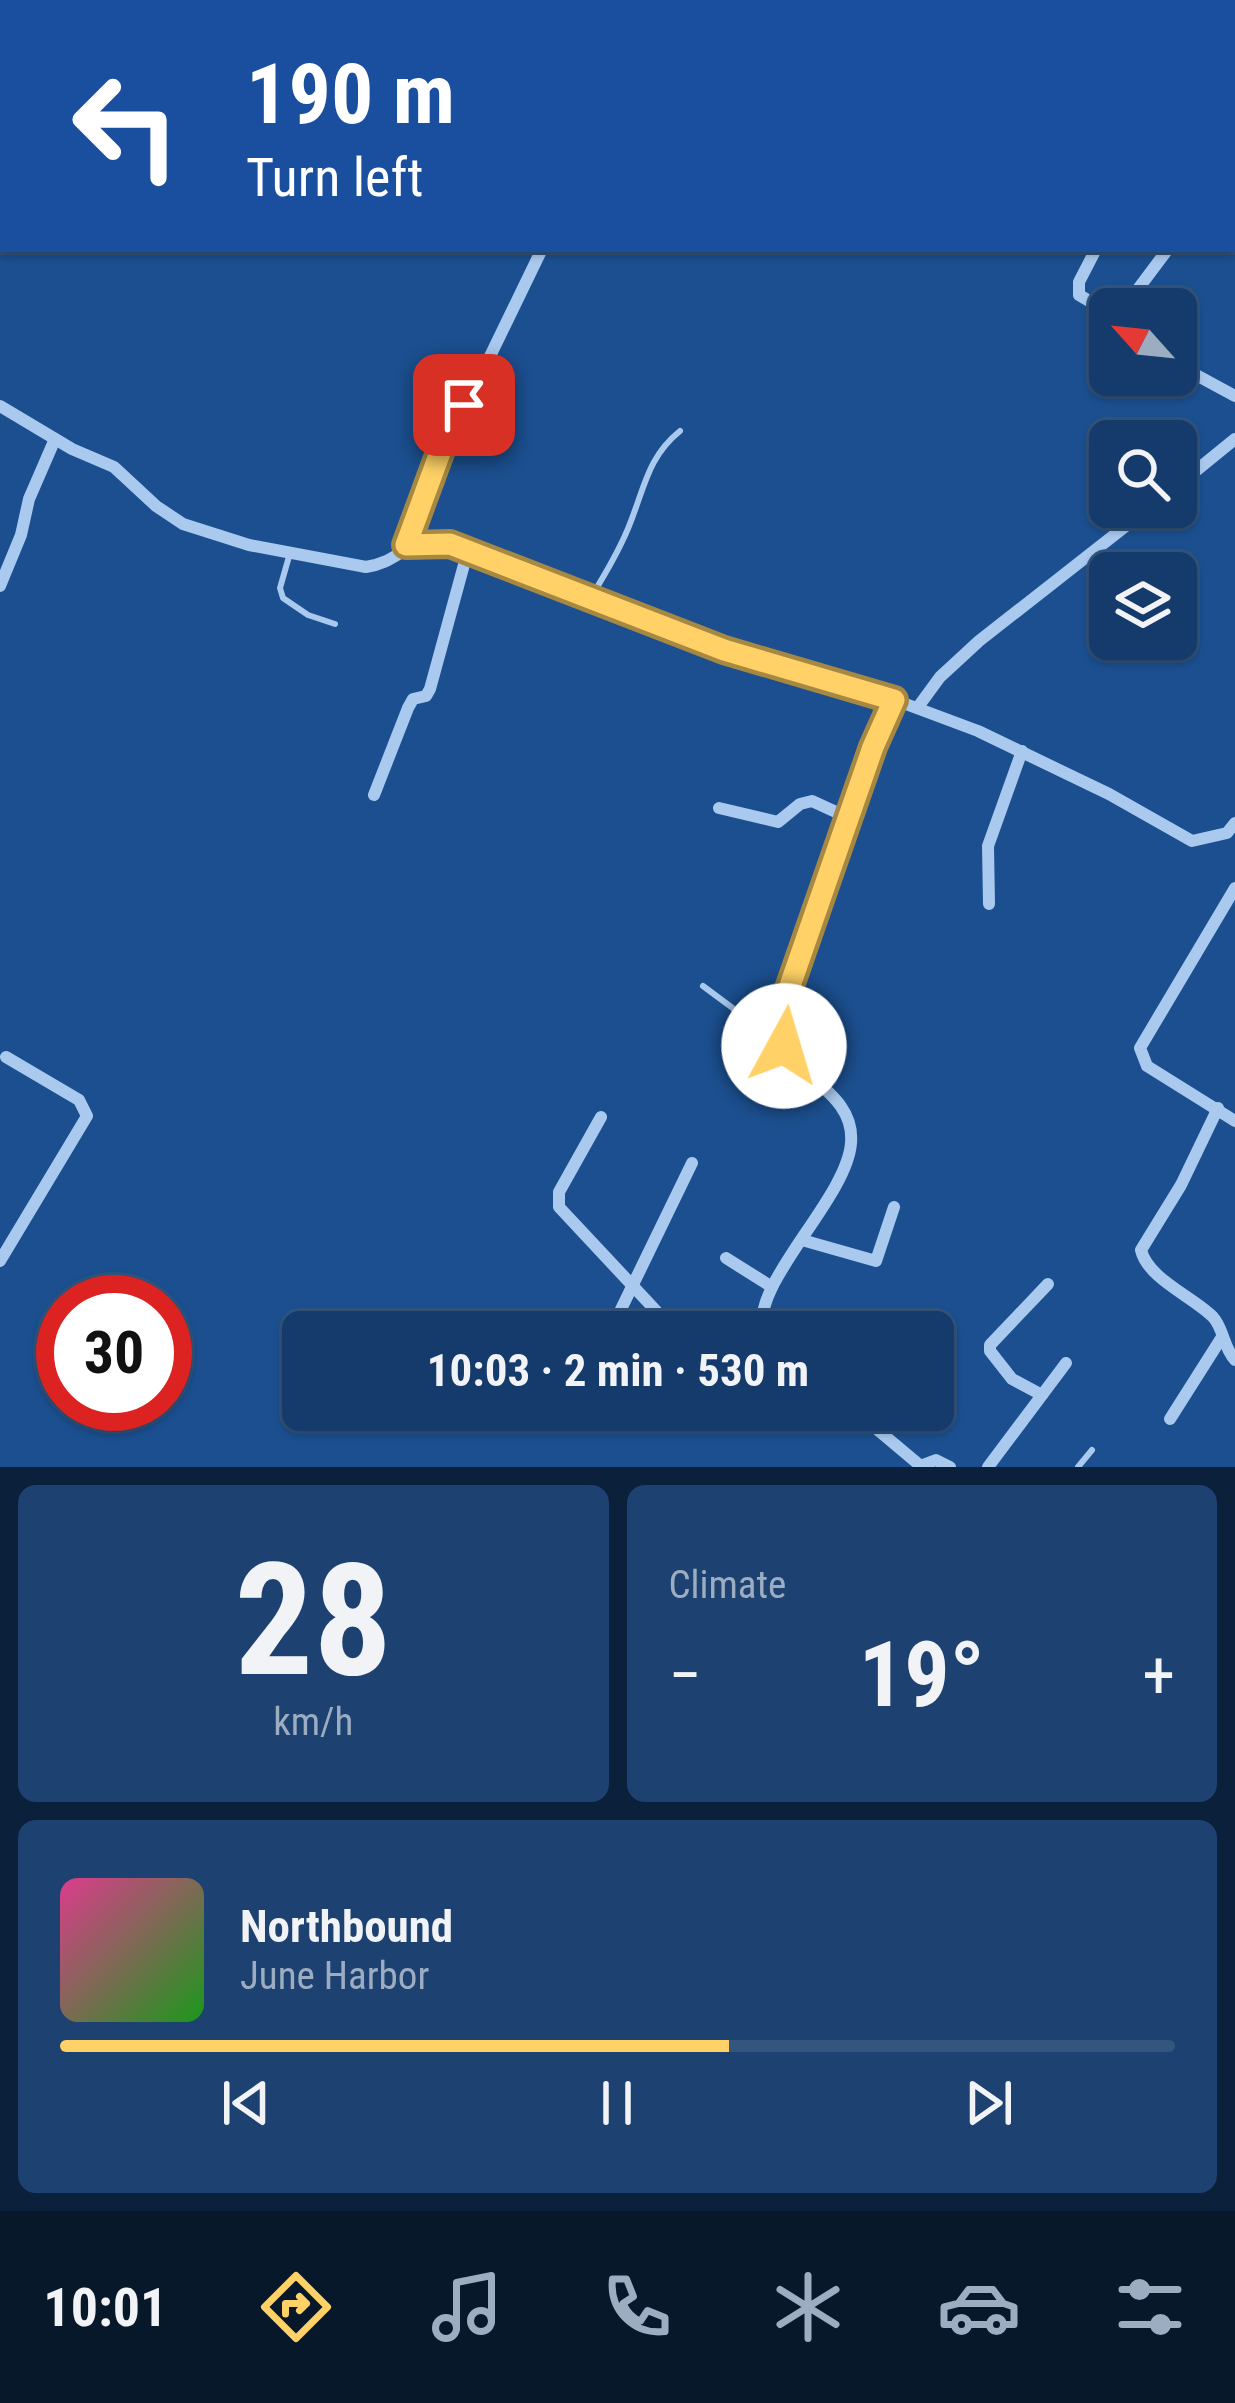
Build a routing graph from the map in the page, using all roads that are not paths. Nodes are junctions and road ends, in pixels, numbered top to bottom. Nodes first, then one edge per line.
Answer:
1 (541, 252) edge
2 (1094, 252) edge
3 (1166, 252) edge
4 (1139, 288) edge
5 (1089, 301) edge
6 (1197, 375) edge
7 (1235, 396) edge
8 (0, 406) edge
9 (680, 430) dead end
10 (55, 439) junction
11 (1235, 440) edge
12 (1197, 470) edge
13 (1123, 528) edge
14 (406, 545) junction
15 (468, 550) junction
16 (290, 553) junction
17 (0, 586) edge
18 (591, 597) junction
19 (334, 624) dead end
20 (894, 700) junction
21 (918, 707) junction
22 (1022, 751) junction
23 (374, 795) dead end
24 (719, 808) dead end
25 (849, 818) junction
26 (1232, 832) edge
27 (1235, 888) edge
28 (989, 904) dead end
29 (703, 986) dead end
30 (784, 1046) junction
31 (7, 1058) dead end
32 (1218, 1108) junction
33 (601, 1117) dead end
34 (1235, 1121) edge
35 (692, 1163) dead end
36 (894, 1207) dead end
37 (802, 1240) junction
38 (726, 1258) dead end
39 (0, 1261) edge
40 (1048, 1284) dead end
41 (772, 1287) junction
42 (633, 1288) junction
43 (621, 1311) edge
44 (657, 1311) edge
45 (763, 1311) edge
46 (1222, 1337) junction
47 (1235, 1360) edge
48 (1066, 1364) dead end
49 (1042, 1395) junction
50 (1169, 1419) dead end
51 (879, 1431) edge
52 (1091, 1450) dead end
53 (921, 1466) edge
54 (950, 1467) edge
55 (988, 1467) edge
56 (1078, 1467) edge

1 - 14 street
2 - 5 street
3 - 4 street
6 - 7 street
8 - 10 street
9 - 18 lane
10 - 16 street
10 - 17 street
11 - 12 street
13 - 21 street
14 - 15 street
14 - 16 street
15 - 18 street
15 - 23 street
16 - 19 lane
18 - 20 street
20 - 21 street
20 - 25 street
21 - 22 street
22 - 26 street
22 - 28 street
24 - 25 street
25 - 30 street
27 - 32 street
29 - 30 lane
30 - 37 street
31 - 39 street
32 - 34 street
32 - 46 street
33 - 42 street
35 - 42 street
36 - 37 street
37 - 41 street
38 - 41 street
40 - 49 street
41 - 45 street
42 - 43 street
42 - 44 street
46 - 47 street
46 - 50 street
48 - 49 street
49 - 55 street
51 - 53 street
52 - 56 lane
53 - 54 street

